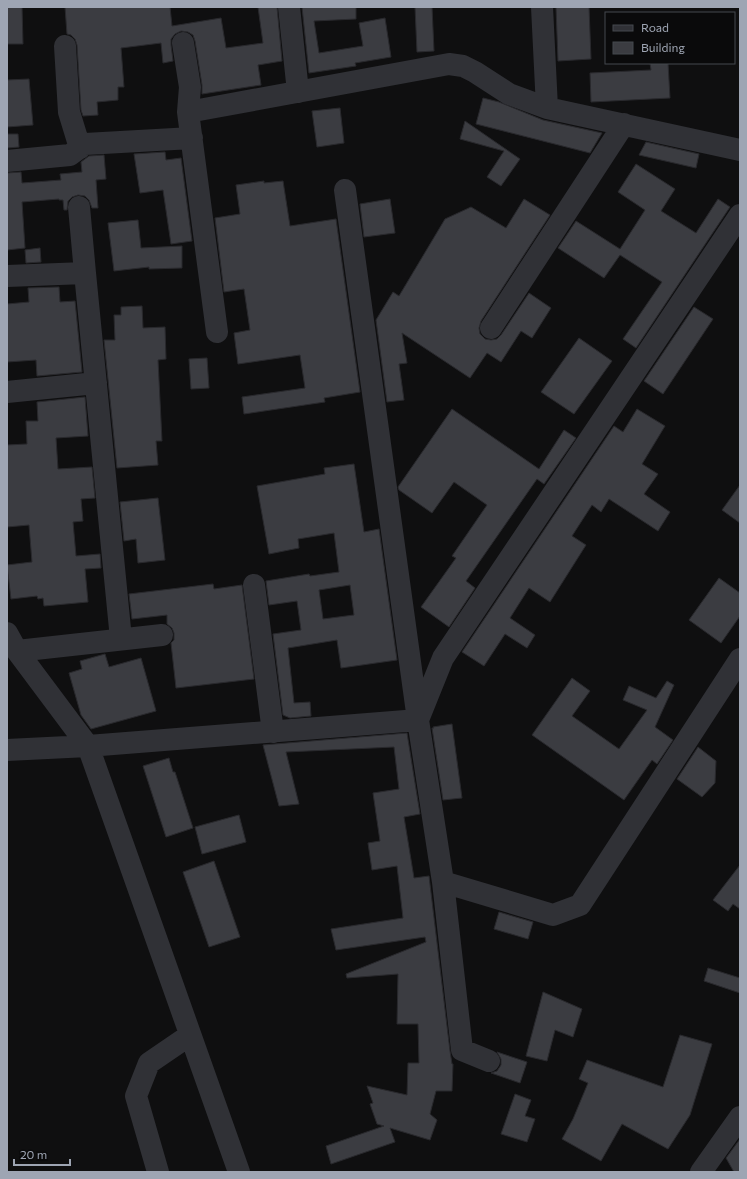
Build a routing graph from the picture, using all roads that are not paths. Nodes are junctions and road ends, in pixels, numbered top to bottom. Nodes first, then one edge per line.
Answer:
1 (289, 7) edge
2 (542, 7) edge
3 (183, 43) dead end
4 (65, 46) dead end
5 (298, 92) junction
6 (547, 108) junction
7 (188, 112) junction
8 (624, 124) junction
9 (192, 138) junction
10 (80, 148) junction
11 (740, 150) edge
12 (7, 161) edge
13 (345, 190) dead end
14 (79, 207) dead end
15 (740, 215) edge
16 (85, 273) junction
17 (7, 276) edge
18 (491, 328) dead end
19 (217, 332) dead end
20 (96, 383) junction
21 (7, 392) edge
22 (254, 585) dead end
23 (162, 635) dead end
24 (120, 639) junction
25 (12, 642) edge
26 (740, 659) edge
27 (418, 720) junction
28 (273, 732) junction
29 (88, 746) junction
30 (7, 750) edge
31 (443, 882) junction
32 (190, 1035) junction
33 (489, 1061) dead end
34 (740, 1117) edge
35 (158, 1172) edge
36 (239, 1172) edge
37 (701, 1172) edge

1 - 5 street
2 - 6 street
3 - 7 street
4 - 10 street
5 - 6 street
5 - 7 street
6 - 8 street
7 - 9 street
8 - 11 street
8 - 18 street
9 - 10 street
9 - 19 street
10 - 12 street
13 - 27 street
14 - 16 street
15 - 27 street
16 - 17 street
16 - 20 street
20 - 21 street
20 - 24 street
22 - 28 street
23 - 24 street
24 - 25 street
25 - 29 street
26 - 31 street
27 - 28 street
27 - 31 street
28 - 29 street
29 - 30 street
29 - 32 street
31 - 33 street
32 - 35 street
32 - 36 street
34 - 37 street

